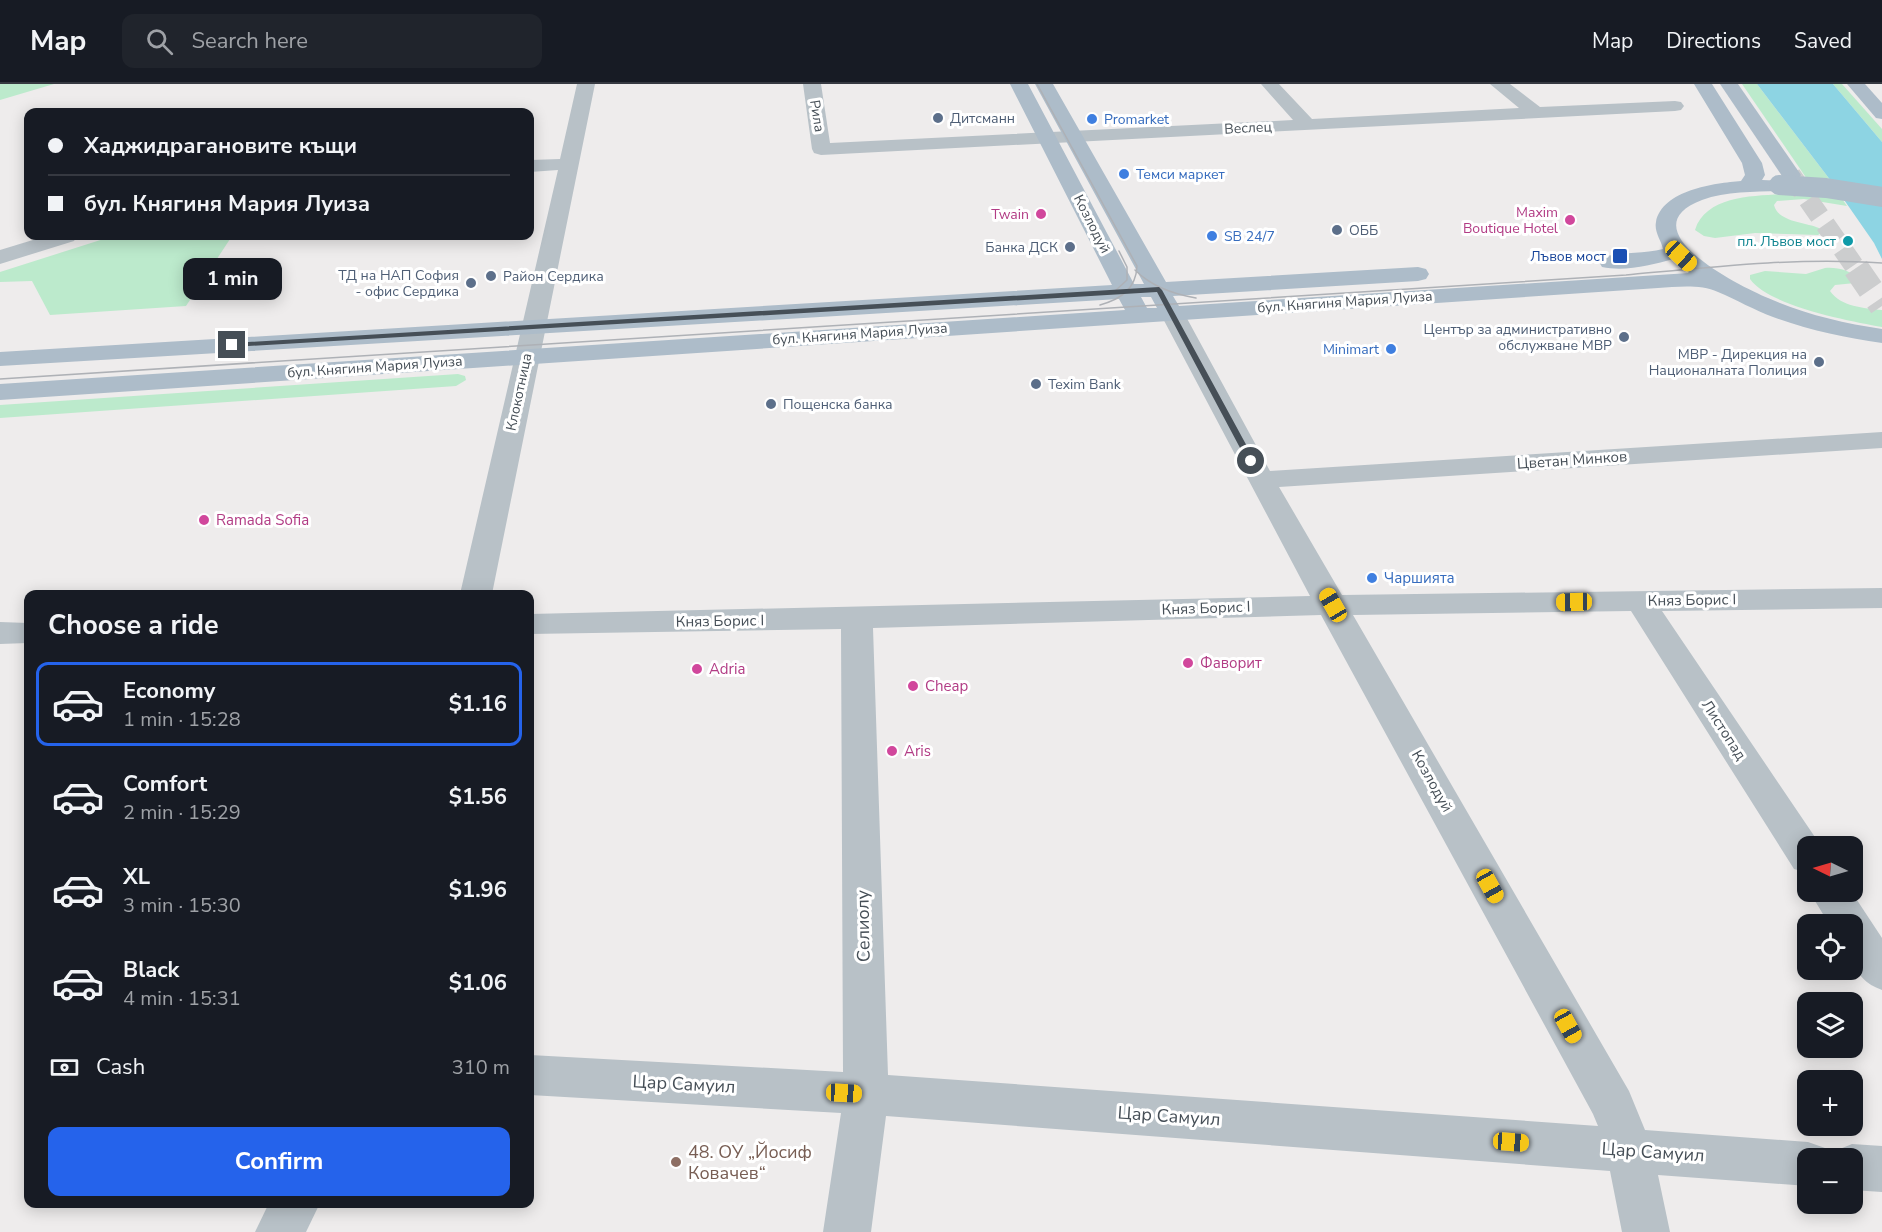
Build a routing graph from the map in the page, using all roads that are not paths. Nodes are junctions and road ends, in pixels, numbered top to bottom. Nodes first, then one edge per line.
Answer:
1 (586, 84) edge
2 (812, 84) edge
3 (1019, 84) edge
4 (1044, 84) edge
5 (1270, 84) edge
6 (1499, 84) edge
7 (1702, 84) edge
8 (1729, 84) edge
9 (1856, 84) edge
10 (1878, 84) edge
11 (1882, 88) edge
12 (1676, 106) dead end
13 (1538, 114) junction
14 (1882, 114) edge
15 (1308, 125) junction
16 (1073, 136) junction
17 (1047, 138) junction
18 (821, 149) joint
19 (569, 164) junction
20 (534, 166) edge
21 (1785, 180) junction
22 (1748, 186) junction
23 (1882, 196) edge
24 (24, 233) edge
25 (53, 240) edge
26 (0, 241) edge
27 (1674, 248) junction
28 (0, 257) edge
29 (1584, 264) dead end
30 (1443, 272) dead end
31 (1720, 285) junction
32 (1159, 290) junction
33 (1128, 291) junction
34 (1172, 313) junction
35 (1140, 315) junction
36 (534, 327) junction
37 (1187, 343) junction
38 (1879, 343) edge
39 (526, 357) junction
40 (0, 359) edge
41 (0, 392) edge
42 (1882, 440) edge
43 (1262, 480) junction
44 (477, 590) edge
45 (1882, 598) edge
46 (1640, 601) junction
47 (1333, 605) junction
48 (857, 618) junction
49 (534, 624) edge
50 (0, 633) edge
51 (24, 633) edge
52 (1797, 841) edge
53 (1863, 943) edge
54 (1882, 972) edge
55 (534, 1075) edge
56 (866, 1094) junction
57 (1630, 1151) junction
58 (1797, 1163) edge
59 (1863, 1168) edge
60 (1882, 1169) edge
61 (293, 1208) edge
62 (279, 1232) edge
63 (847, 1232) edge
64 (1646, 1232) edge

1 - 19 street, Клокотница
2 - 18 street, Рила
3 - 17 main road, Козлодуй
4 - 16 main road, Козлодуй
5 - 15 street
6 - 13 street
7 - 22 main road
8 - 21 main road
9 - 14 main road
10 - 11 main road
12 - 13 street, Веслец
13 - 15 street, Веслец
15 - 16 street, Веслец
16 - 17 street, Веслец
16 - 32 main road, Козлодуй
17 - 18 street, Веслец
17 - 33 main road, Козлодуй
19 - 20 street
19 - 36 street, Клокотница
21 - 22 main road
21 - 23 main road, bridge
22 - 27 main road
24 - 26 street
25 - 28 street
27 - 29 main road
27 - 31 main road
30 - 32 main road, бул. Княгиня Мария Луиза
31 - 34 main road, бул. Княгиня Мария Луиза
31 - 38 main road
32 - 33 main road, бул. Княгиня Мария Луиза
32 - 34 main road, Козлодуй
33 - 35 main road, Козлодуй
33 - 36 main road, бул. Княгиня Мария Луиза
34 - 35 main road, бул. Княгиня Мария Луиза
34 - 37 street, Козлодуй
35 - 37 street
35 - 39 main road, бул. Княгиня Мария Луиза
36 - 39 street, Клокотница
36 - 40 main road, бул. Княгиня Мария Луиза
37 - 43 street, Козлодуй
39 - 41 main road, бул. Княгиня Мария Луиза
39 - 44 street, Клокотница
42 - 43 street, Цветан Минков
43 - 47 street, Козлодуй
45 - 46 street, Княз Борис I
46 - 47 street, Княз Борис I
46 - 52 street, Листопад
47 - 48 street, Княз Борис I
47 - 57 street, Козлодуй
48 - 49 street, Княз Борис I
48 - 56 street, Селиолу
50 - 51 street
53 - 54 street
55 - 56 street, Цар Самуил
56 - 57 street, Цар Самуил
56 - 63 street, Селиолу
57 - 58 street, Цар Самуил
57 - 64 street, Козлодуй
59 - 60 street
61 - 62 street

